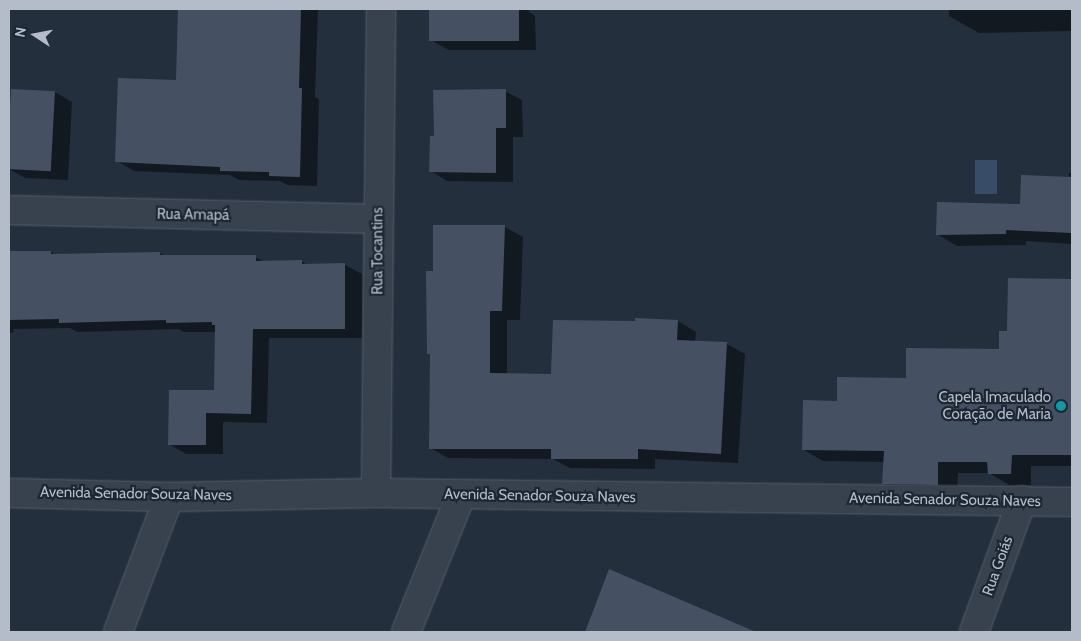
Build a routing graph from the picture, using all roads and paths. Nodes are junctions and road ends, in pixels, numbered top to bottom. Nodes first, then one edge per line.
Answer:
1 (381, 9) edge
2 (9, 210) edge
3 (378, 219) junction
4 (9, 493) edge
5 (376, 493) junction
6 (461, 495) junction
7 (169, 497) junction
8 (1022, 500) junction
9 (1072, 502) edge
10 (118, 632) edge
11 (406, 632) edge
12 (974, 632) edge

1 - 3 street, Rua Tocantins
2 - 3 street, Rua Amapá
3 - 5 street, Rua Tocantins
4 - 7 street, Avenida Senador Souza Naves
5 - 6 street, Avenida Senador Souza Naves
5 - 7 street, Avenida Senador Souza Naves
6 - 8 street, Avenida Senador Souza Naves
6 - 11 street
7 - 10 street
8 - 9 street, Avenida Senador Souza Naves
8 - 12 street, Rua Goiás

